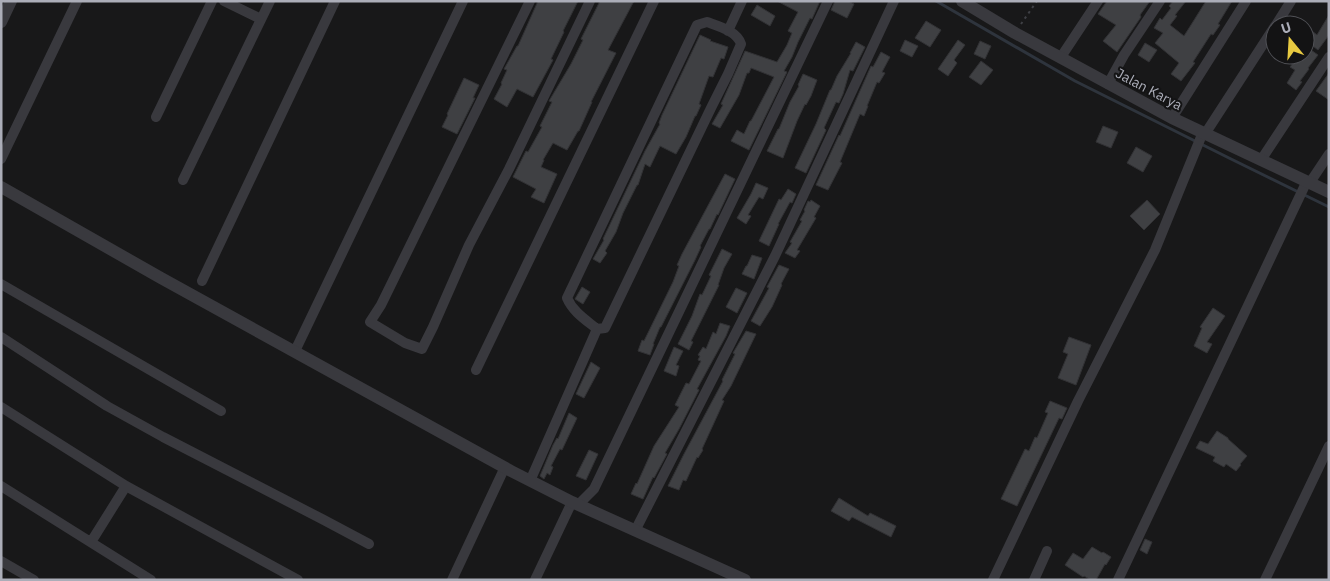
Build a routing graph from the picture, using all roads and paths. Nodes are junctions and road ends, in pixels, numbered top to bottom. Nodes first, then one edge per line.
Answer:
1 (11, 1) edge
2 (77, 1) edge
3 (212, 1) edge
4 (224, 1) edge
5 (270, 1) edge
6 (335, 1) edge
7 (463, 1) edge
8 (530, 1) edge
9 (590, 1) edge
10 (654, 1) edge
11 (742, 1) edge
12 (828, 1) edge
13 (894, 1) edge
14 (962, 1) edge
15 (1037, 1) edge
16 (1098, 1) edge
17 (1160, 1) edge
18 (1246, 1) edge
19 (1291, 1) edge
20 (1282, 15) edge
21 (261, 19) junction
22 (1, 22) edge
23 (728, 31) junction
24 (1015, 33) junction
25 (1265, 40) edge
26 (1061, 57) junction
27 (1329, 57) edge
28 (1108, 84) junction
29 (156, 117) dead end
30 (1172, 118) junction
31 (1203, 135) junction
32 (1329, 154) edge
33 (1, 159) edge
34 (1261, 160) junction
35 (183, 180) dead end
36 (1306, 185) junction
37 (1, 188) edge
38 (1329, 192) edge
39 (202, 281) dead end
40 (1, 284) edge
41 (597, 329) junction
42 (1, 337) edge
43 (295, 352) junction
44 (476, 370) dead end
45 (1, 407) edge
46 (221, 411) dead end
47 (1329, 446) edge
48 (505, 468) junction
49 (530, 481) junction
50 (1, 486) edge
51 (126, 486) junction
52 (575, 503) junction
53 (635, 530) junction
54 (91, 542) junction
55 (369, 544) dead end
56 (1047, 552) dead end
57 (1, 561) edge
58 (34, 580) edge
59 (151, 580) edge
60 (298, 580) edge
61 (452, 580) edge
62 (535, 580) edge
63 (745, 580) edge
64 (993, 580) edge
65 (1034, 580) edge
66 (1118, 580) edge
67 (1266, 580) edge

1 - 22 street
2 - 33 street
3 - 29 street
4 - 21 street
5 - 21 street
6 - 39 street
7 - 43 street
8 - 9 street
10 - 44 street
11 - 23 street
12 - 52 street
13 - 53 street
14 - 24 street, Jalan Karya
15 - 24 path
16 - 26 street
17 - 28 street
18 - 30 street
19 - 20 street
21 - 35 street
23 - 41 street
23 - 41 street
24 - 26 street, Jalan Karya
25 - 31 street
26 - 28 street, Jalan Karya
27 - 34 street
28 - 30 street, Jalan Karya
30 - 31 street, Jalan Karya
31 - 34 street, Jalan Karya
31 - 64 street
32 - 36 street
34 - 36 street, Jalan Karya
36 - 38 street, Jalan Karya
36 - 66 street
37 - 43 street
40 - 46 street
41 - 49 street
42 - 55 street
43 - 48 street
45 - 51 street
47 - 67 street
48 - 49 street
48 - 61 street
49 - 52 street
50 - 54 street
51 - 54 street
51 - 60 street
52 - 53 street
52 - 62 street
53 - 63 street
54 - 59 street
56 - 65 street
57 - 58 street

